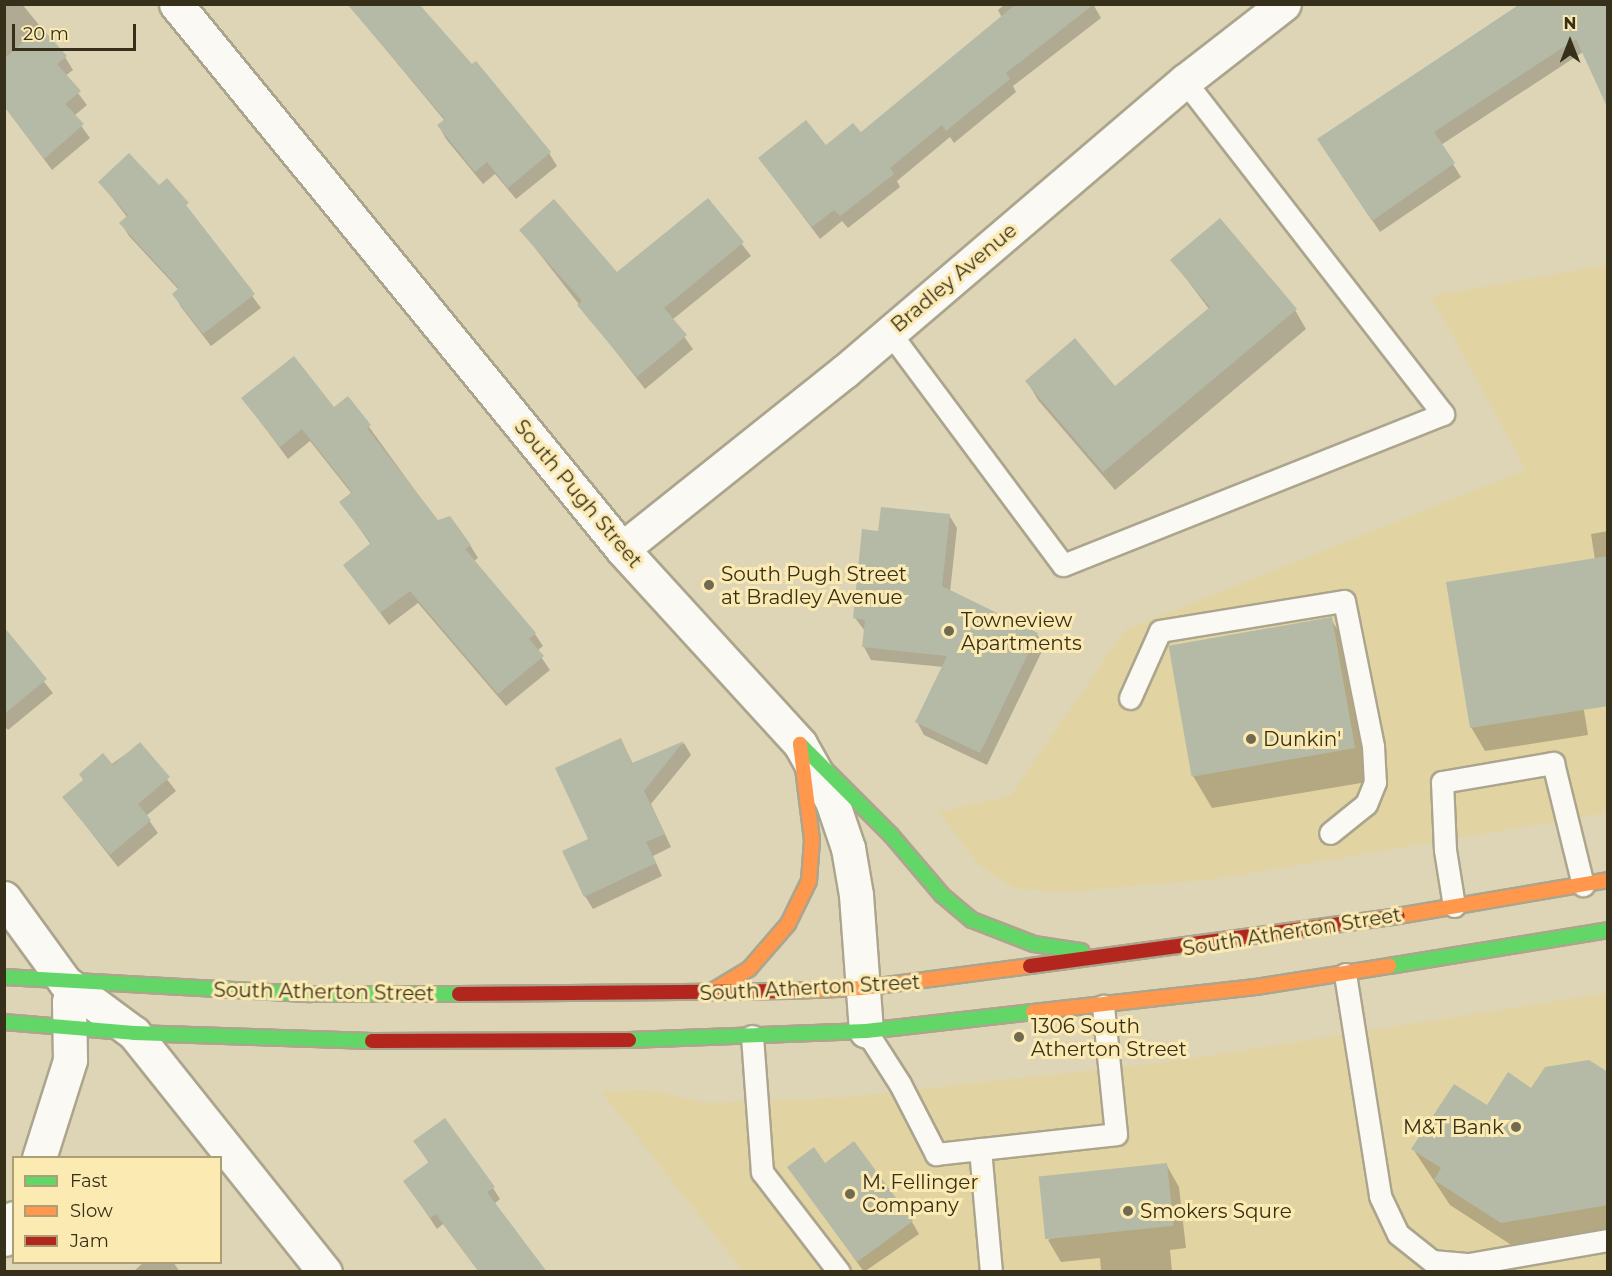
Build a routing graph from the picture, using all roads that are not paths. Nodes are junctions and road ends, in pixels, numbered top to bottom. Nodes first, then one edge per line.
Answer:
1 (1284, 4) edge
2 (185, 8) edge
3 (1185, 81) junction
4 (890, 333) junction
5 (622, 549) junction
6 (1130, 698) dead end
7 (800, 744) junction
8 (1330, 833) dead end
9 (1608, 880) edge
10 (1583, 885) junction
11 (4, 898) edge
12 (1454, 906) junction
13 (1608, 930) edge
14 (1121, 957) junction
15 (1345, 974) junction
16 (4, 977) edge
17 (65, 981) junction
18 (863, 988) junction
19 (705, 995) junction
20 (1103, 1006) junction
21 (4, 1023) edge
22 (70, 1028) junction
23 (866, 1031) junction
24 (134, 1033) junction
25 (752, 1036) junction
26 (980, 1149) junction
27 (40, 1156) edge
28 (12, 1222) edge
29 (4, 1239) edge
30 (1608, 1240) edge
31 (325, 1272) edge
32 (839, 1272) edge
33 (991, 1272) edge

1 - 3 street, Bradley Avenue
2 - 5 street, South Pugh Street
3 - 4 street, Bradley Avenue
3 - 4 lane
4 - 5 street, Bradley Avenue
5 - 7 street, South Pugh Street
6 - 8 lane
7 - 14 main road
7 - 18 street, South Pugh Street
7 - 19 main road
9 - 10 main road, South Atherton Street
10 - 12 main road, South Atherton Street
10 - 12 lane
11 - 17 street
12 - 14 main road, South Atherton Street
13 - 15 main road
14 - 18 main road, South Atherton Street
15 - 20 main road
15 - 30 lane
16 - 17 main road, South Atherton Street
17 - 19 main road, South Atherton Street
17 - 22 street
17 - 24 street
18 - 19 main road, South Atherton Street
18 - 23 street, South Pugh Street
20 - 23 main road
20 - 26 lane
21 - 22 main road
22 - 24 main road
22 - 27 street
23 - 25 main road
23 - 26 lane
24 - 25 main road
24 - 31 street
25 - 32 lane
26 - 33 lane
28 - 29 street

